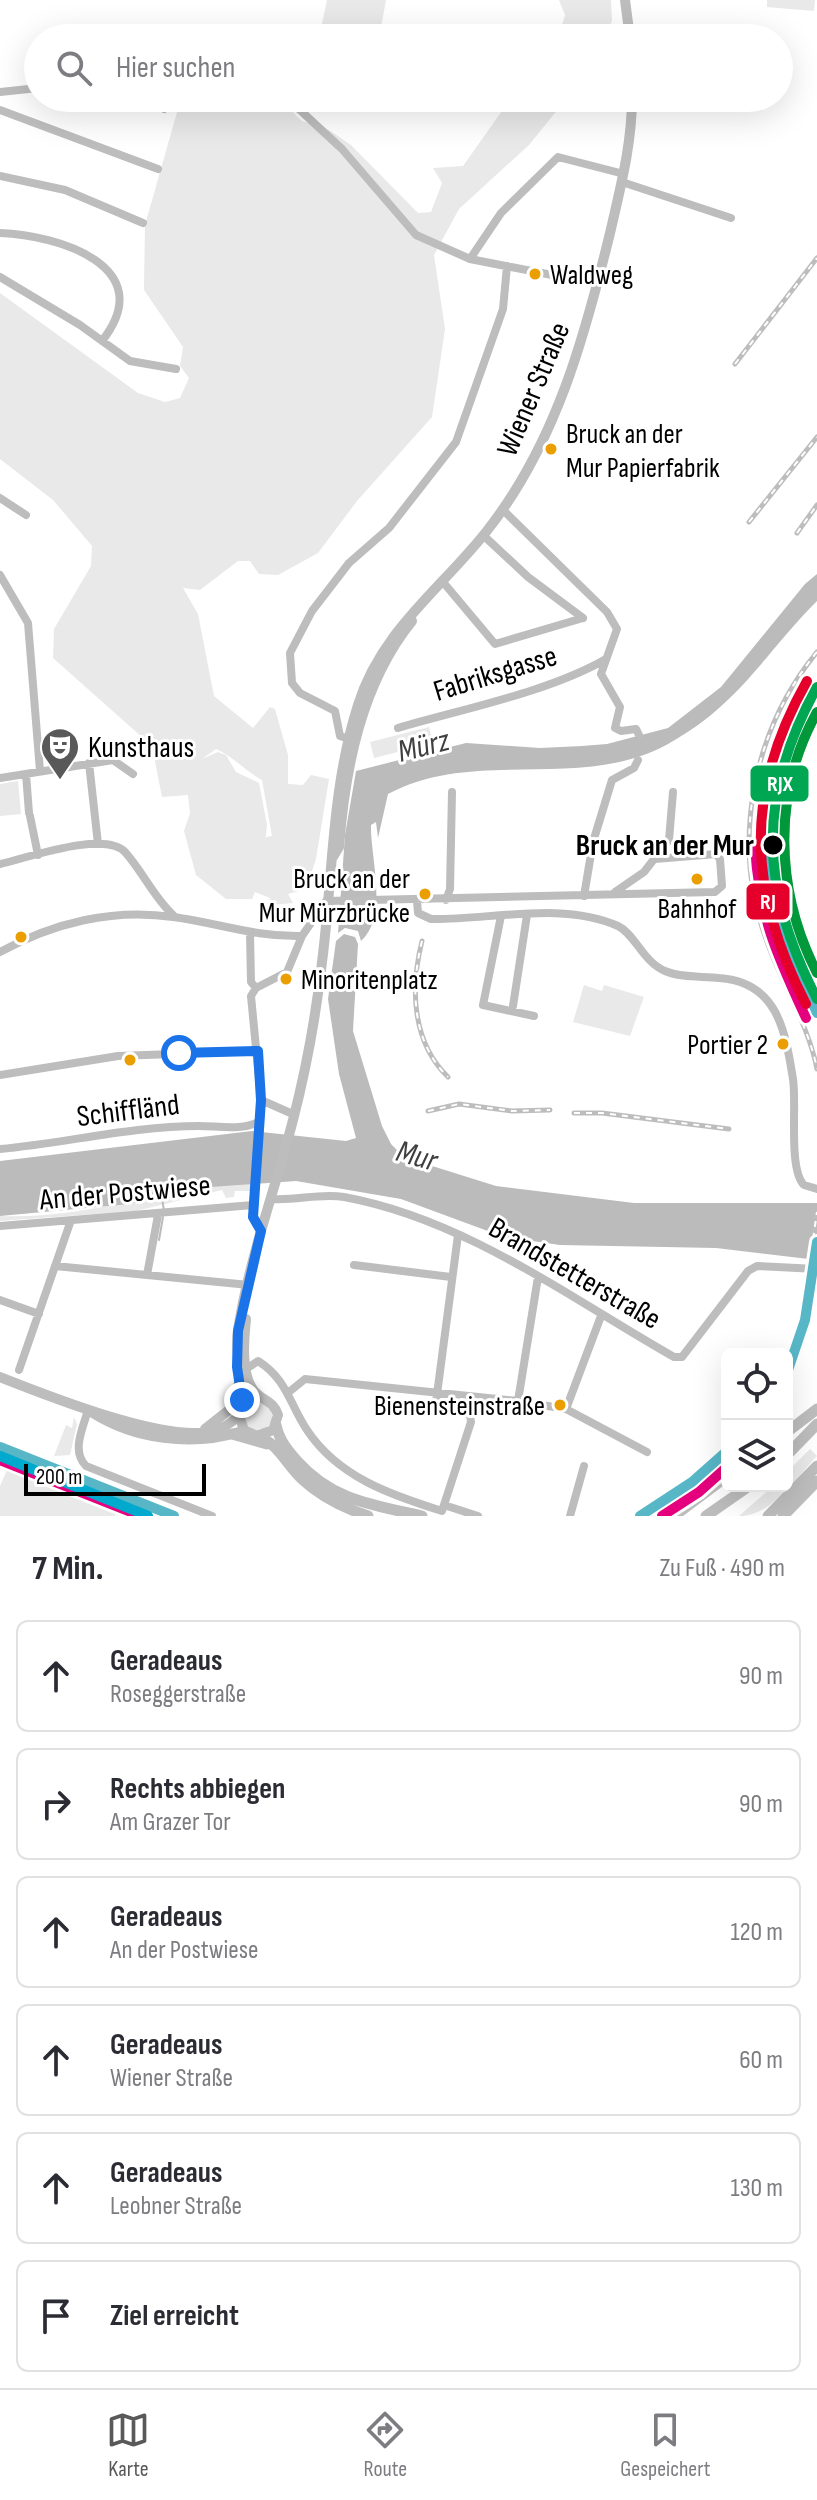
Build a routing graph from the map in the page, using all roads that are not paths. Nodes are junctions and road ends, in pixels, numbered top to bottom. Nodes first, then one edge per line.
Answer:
1 (625, 0) edge
2 (628, 24) edge
3 (24, 89) edge
4 (0, 92) edge
5 (0, 110) edge
6 (302, 112) edge
7 (632, 112) edge
8 (158, 169) dead end
9 (0, 176) edge
10 (623, 178) junction
11 (731, 218) dead end
12 (143, 223) dead end
13 (0, 233) edge
14 (470, 259) junction
15 (507, 266) junction
16 (0, 277) edge
17 (598, 284) junction
18 (102, 341) junction
19 (176, 369) dead end
20 (0, 498) edge
21 (502, 509) junction
22 (26, 515) dead end
23 (483, 535) junction
24 (0, 575) edge
25 (443, 582) junction
26 (606, 659) junction
27 (398, 728) dead end
28 (639, 735) dead end
29 (353, 740) junction
30 (638, 760) dead end
31 (89, 763) junction
32 (40, 771) junction
33 (26, 774) junction
34 (133, 774) dead end
35 (0, 778) edge
36 (452, 792) dead end
37 (673, 792) dead end
38 (98, 844) junction
39 (38, 855) junction
40 (655, 859) junction
41 (0, 864) edge
42 (607, 895) junction
43 (584, 896) junction
44 (446, 900) junction
45 (326, 901) junction
46 (417, 901) junction
47 (527, 915) junction
48 (501, 916) junction
49 (175, 917) junction
50 (250, 934) junction
51 (302, 936) junction
52 (0, 952) edge
53 (256, 988) junction
54 (513, 1006) dead end
55 (534, 1016) dead end
56 (258, 1051) junction
57 (0, 1075) edge
58 (261, 1100) junction
59 (294, 1117) junction
60 (260, 1125) junction
61 (0, 1149) edge
62 (817, 1189) edge
63 (272, 1196) junction
64 (253, 1205) junction
65 (163, 1214) junction
66 (70, 1223) junction
67 (0, 1226) edge
68 (261, 1231) junction
69 (458, 1235) junction
70 (354, 1265) dead end
71 (55, 1266) junction
72 (817, 1269) edge
73 (147, 1275) junction
74 (451, 1277) junction
75 (538, 1277) junction
76 (249, 1285) junction
77 (0, 1300) edge
78 (39, 1314) junction
79 (601, 1316) junction
80 (246, 1369) junction
81 (19, 1370) dead end
82 (0, 1377) edge
83 (239, 1381) junction
84 (289, 1392) junction
85 (436, 1392) junction
86 (260, 1397) junction
87 (518, 1401) junction
88 (566, 1409) junction
89 (817, 1409) edge
90 (88, 1410) junction
91 (240, 1411) junction
92 (817, 1424) edge
93 (276, 1425) junction
94 (793, 1427) edge
95 (244, 1430) junction
96 (183, 1432) junction
97 (232, 1434) junction
98 (257, 1436) junction
99 (275, 1448) junction
100 (793, 1449) edge
101 (647, 1452) dead end
102 (0, 1464) edge
103 (584, 1466) dead end
104 (817, 1466) edge
105 (721, 1481) edge
106 (817, 1481) edge
107 (365, 1482) junction
108 (740, 1492) edge
109 (443, 1508) junction
110 (353, 1510) edge
111 (131, 1516) edge
112 (212, 1516) edge
113 (368, 1516) edge
114 (422, 1516) edge
115 (478, 1516) edge
116 (570, 1516) edge
117 (674, 1516) edge
118 (706, 1516) edge
119 (768, 1516) edge
120 (783, 1516) edge

1 - 2 main road
3 - 4 street
5 - 8 street
6 - 14 street
7 - 10 main road, Wiener Straße
9 - 12 street
10 - 11 street
10 - 14 street
10 - 17 main road, Wiener Straße
13 - 18 street
14 - 15 street
15 - 17 street
15 - 29 street
16 - 18 street
17 - 21 main road, Wiener Straße
18 - 19 street
20 - 22 street
21 - 23 main road, Wiener Straße
21 - 26 street, Fabriksgasse
23 - 25 main road, Wiener Straße
23 - 25 street
24 - 32 street
25 - 29 main road, Wiener Straße
26 - 27 street, Fabriksgasse
26 - 28 street, Fabriksgasse
29 - 45 main road, Wiener Straße
30 - 43 street
31 - 32 street
31 - 34 street
31 - 38 street
32 - 33 street
33 - 35 street
33 - 39 street
36 - 44 street
37 - 40 street
38 - 39 street
38 - 49 street
39 - 41 street
40 - 42 street
40 - 42 street
42 - 43 street
43 - 44 street
44 - 46 street
45 - 46 street
45 - 51 street
45 - 59 main road, Wiener Straße
46 - 48 street
47 - 48 street
47 - 54 street
47 - 62 street
48 - 55 street
49 - 50 street
49 - 52 street
50 - 51 street
50 - 53 street
51 - 53 street
53 - 56 street, An der Postwiese
56 - 57 street
56 - 58 street, An der Postwiese
58 - 59 street
58 - 60 street, An der Postwiese
59 - 63 main road, Wiener Straße
60 - 61 street, Schiffländ
60 - 64 street, An der Postwiese
63 - 68 main road, Wiener Straße
63 - 69 street, Brandstetterstraße
64 - 65 street, An der Postwiese
64 - 68 street, An der Postwiese
65 - 66 street, An der Postwiese
65 - 73 street
66 - 67 street, An der Postwiese
66 - 71 street
68 - 76 main road, Wiener Straße
69 - 74 street
69 - 75 street, Brandstetterstraße
70 - 74 street
71 - 73 street
71 - 78 street
72 - 79 street, Brandstetterstraße
73 - 76 street
74 - 85 street
75 - 79 street, Brandstetterstraße
75 - 87 street
76 - 80 main road
76 - 83 main road
77 - 78 street
78 - 81 street
79 - 88 street
80 - 84 street
80 - 86 main road
82 - 90 main road
83 - 91 main road
83 - 96 main road
84 - 85 street
84 - 107 street
85 - 87 street
85 - 109 street
86 - 91 main road
86 - 93 main road
87 - 88 street
88 - 101 street
89 - 94 highway
90 - 96 main road
90 - 97 main road
90 - 112 street
91 - 95 main road
91 - 96 main road
92 - 100 highway
93 - 98 main road
93 - 110 highway
95 - 97 main road
95 - 98 main road
97 - 99 highway
98 - 99 highway
99 - 110 highway
102 - 111 street
103 - 116 street
104 - 119 highway
105 - 117 highway
106 - 120 highway
107 - 109 street
107 - 110 street
108 - 118 highway
109 - 115 street
110 - 113 highway
110 - 114 highway

